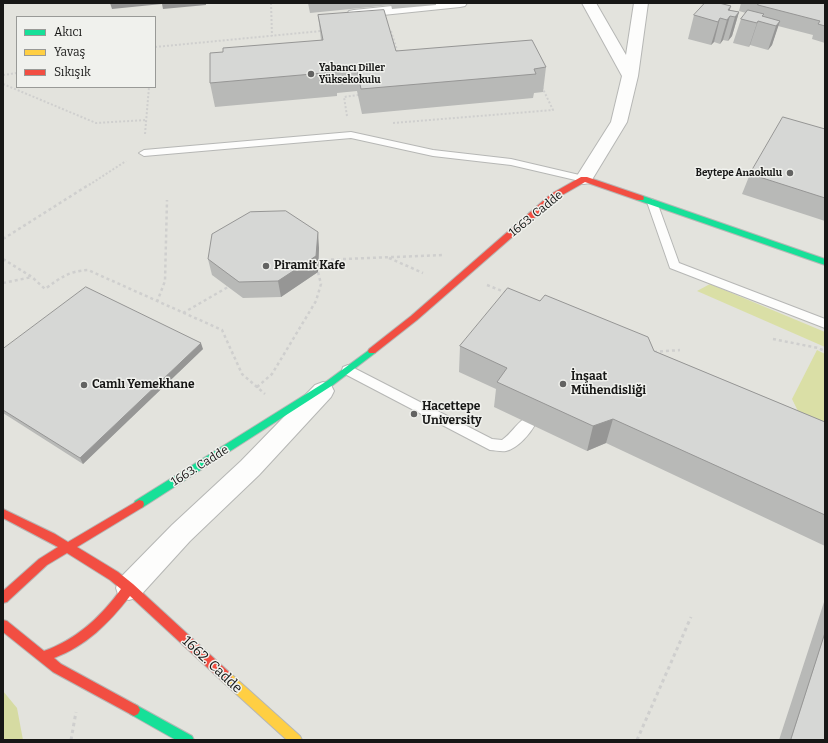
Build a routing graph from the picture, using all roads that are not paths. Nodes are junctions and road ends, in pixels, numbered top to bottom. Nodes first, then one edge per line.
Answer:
1 (460, 3) edge
2 (589, 3) edge
3 (641, 3) edge
4 (344, 15) edge
5 (630, 76) junction
6 (144, 153) road end
7 (584, 180) junction
8 (652, 202) junction
9 (825, 262) edge
10 (825, 324) edge
11 (339, 376) junction
12 (529, 423) edge
13 (3, 513) edge
14 (68, 548) junction
15 (129, 588) junction
16 (3, 598) edge
17 (3, 625) edge
18 (43, 657) junction
19 (188, 740) edge
20 (296, 740) edge

1 - 4 street
2 - 5 street
3 - 5 street
5 - 7 street
6 - 7 lane
7 - 8 street
7 - 11 street, 1663. Cadde
8 - 9 street
8 - 10 lane
11 - 12 lane
11 - 14 street, 1663. Cadde
11 - 15 street, 1663. Cadde
13 - 14 street, 1662. Cadde
14 - 15 street, 1662. Cadde
14 - 16 street, 1663. Cadde
15 - 18 street
15 - 20 street, 1662. Cadde
17 - 18 street
18 - 19 street

